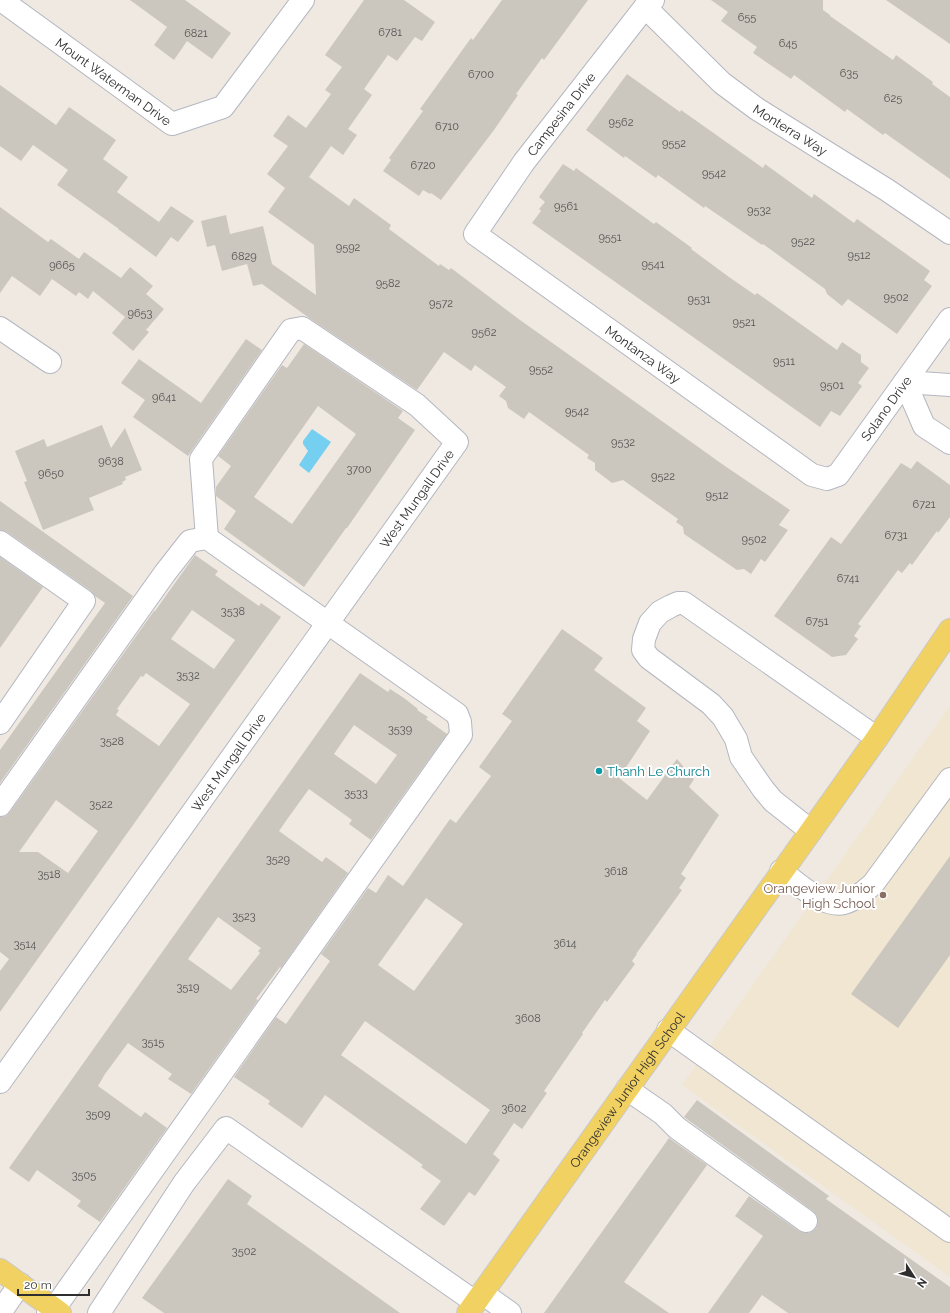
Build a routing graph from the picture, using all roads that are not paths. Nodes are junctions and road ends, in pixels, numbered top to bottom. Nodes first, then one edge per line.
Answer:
1 (1, 0) edge
2 (303, 0) edge
3 (649, 4) edge
4 (950, 233) edge
5 (475, 234) joint
6 (950, 319) edge
7 (0, 328) edge
8 (50, 362) dead end
9 (905, 382) junction
10 (950, 385) edge
11 (950, 443) edge
12 (812, 475) joint
13 (207, 538) junction
14 (0, 542) edge
15 (328, 623) junction
16 (950, 630) edge
17 (0, 723) edge
18 (877, 738) junction
19 (950, 779) edge
20 (0, 805) edge
21 (811, 832) junction
22 (781, 871) junction
23 (668, 1030) junction
24 (0, 1082) edge
25 (627, 1089) junction
26 (806, 1221) dead end
27 (950, 1231) edge
28 (0, 1270) edge
29 (20, 1284) junction
30 (475, 1303) edge
31 (54, 1312) edge
32 (0, 1313) edge
33 (99, 1313) edge
34 (510, 1313) edge

1 - 2 street, Mount Waterman Drive
3 - 4 street, Monterra Way
3 - 5 street, Campesina Drive
5 - 12 street, Montanza Way
6 - 9 street, Solano Drive
7 - 8 street
9 - 10 street
9 - 11 street
9 - 12 street, Solano Drive
13 - 15 street
13 - 15 street, West Mungall Drive
13 - 20 street
14 - 17 street
15 - 24 street, West Mungall Drive
15 - 31 street
16 - 18 main road, Orangeview Junior High School
18 - 21 main road, Orangeview Junior High School
18 - 21 street
19 - 22 street
21 - 22 main road, Orangeview Junior High School
22 - 23 main road, Orangeview Junior High School
23 - 25 main road, Orangeview Junior High School
23 - 27 street
25 - 26 street
25 - 30 main road, Orangeview Junior High School
28 - 29 main road
29 - 31 main road
29 - 32 street
30 - 33 street
30 - 34 street

